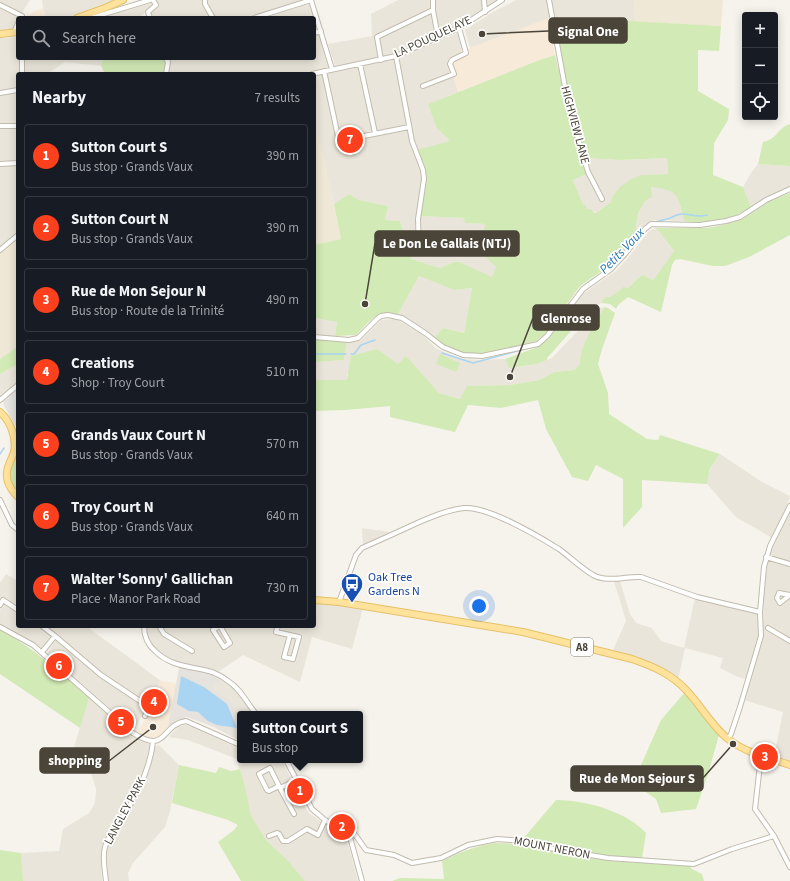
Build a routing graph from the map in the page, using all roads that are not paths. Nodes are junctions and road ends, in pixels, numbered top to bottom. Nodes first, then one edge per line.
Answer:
1 (123, 0) edge
2 (150, 0) edge
3 (153, 0) edge
4 (205, 0) edge
5 (311, 0) edge
6 (433, 0) edge
7 (484, 0) edge
8 (502, 0) edge
9 (549, 0) edge
10 (0, 4) edge
11 (433, 10) junction
12 (485, 12) junction
13 (22, 16) edge
14 (83, 16) edge
15 (98, 16) edge
16 (149, 16) edge
17 (212, 16) edge
18 (260, 16) edge
19 (460, 28) junction
20 (321, 31) junction
21 (16, 32) edge
22 (316, 32) edge
23 (0, 34) edge
24 (438, 37) junction
25 (396, 56) junction
26 (22, 60) edge
27 (167, 60) edge
28 (381, 60) junction
29 (360, 64) junction
30 (332, 69) junction
31 (324, 71) junction
32 (22, 72) edge
33 (166, 72) edge
34 (316, 73) edge
35 (423, 86) dead end
36 (16, 90) edge
37 (0, 93) edge
38 (0, 126) edge
39 (16, 126) edge
40 (409, 127) junction
41 (375, 133) junction
42 (16, 163) edge
43 (0, 164) edge
44 (790, 189) edge
45 (602, 199) dead end
46 (16, 236) edge
47 (0, 250) edge
48 (419, 251) dead end
49 (316, 337) edge
50 (16, 387) edge
51 (0, 400) edge
52 (0, 412) edge
53 (16, 495) edge
54 (0, 500) edge
55 (790, 506) edge
56 (16, 528) edge
57 (766, 557) junction
58 (790, 564) edge
59 (316, 600) edge
60 (340, 602) junction
61 (0, 605) edge
62 (16, 609) edge
63 (760, 612) junction
64 (0, 627) edge
65 (45, 628) edge
66 (144, 628) edge
67 (160, 628) edge
68 (216, 628) edge
69 (221, 628) edge
70 (277, 628) edge
71 (768, 628) dead end
72 (290, 635) junction
73 (55, 636) junction
74 (790, 641) edge
75 (192, 651) dead end
76 (42, 652) junction
77 (254, 711) edge
78 (145, 716) dead end
79 (728, 739) junction
80 (153, 742) junction
81 (237, 744) edge
82 (761, 756) junction
83 (288, 763) edge
84 (790, 765) edge
85 (297, 780) junction
86 (280, 787) junction
87 (294, 814) dead end
88 (325, 820) junction
89 (342, 829) junction
90 (269, 836) dead end
91 (774, 836) junction
92 (790, 868) edge
93 (106, 881) edge
94 (362, 881) edge

1 - 14 main road
2 - 15 street
3 - 16 street
4 - 17 street
5 - 18 street
5 - 20 street
6 - 11 street
7 - 12 street
8 - 12 street, LA POUQUELAYE
9 - 45 street, HIGHVIEW LANE
10 - 13 street
11 - 24 street
11 - 28 street
12 - 19 street, LA POUQUELAYE
19 - 24 street, LA POUQUELAYE
19 - 35 street
20 - 22 street
20 - 30 street
21 - 23 main road
24 - 25 street, LA POUQUELAYE
25 - 28 street, LA POUQUELAYE
25 - 40 street
26 - 32 street
27 - 33 street
28 - 29 street, LA POUQUELAYE
29 - 30 street, LA POUQUELAYE
29 - 41 street
30 - 31 street, LA POUQUELAYE
31 - 34 street, LA POUQUELAYE
31 - 41 street
36 - 37 street
38 - 39 street
40 - 41 street
40 - 48 street
42 - 43 street
44 - 49 street
46 - 47 street
50 - 51 street
52 - 53 main road
54 - 56 street
55 - 57 street
57 - 58 street
57 - 63 street
59 - 60 main road, A8
60 - 63 street
60 - 79 main road, A8
61 - 62 street
63 - 79 street
64 - 76 street
65 - 73 street
66 - 77 street
67 - 75 street
68 - 69 street
70 - 72 street
71 - 74 street
72 - 72 street
73 - 76 street
73 - 78 street
76 - 80 street
79 - 82 main road, A8
80 - 81 street
80 - 93 street, LANGLEY PARK
82 - 84 main road, A8
82 - 91 street
83 - 85 street
85 - 86 street
85 - 88 street
86 - 86 street
86 - 87 street
88 - 89 street
88 - 90 street
89 - 91 street, MOUNT NERON
89 - 94 street
91 - 92 street

